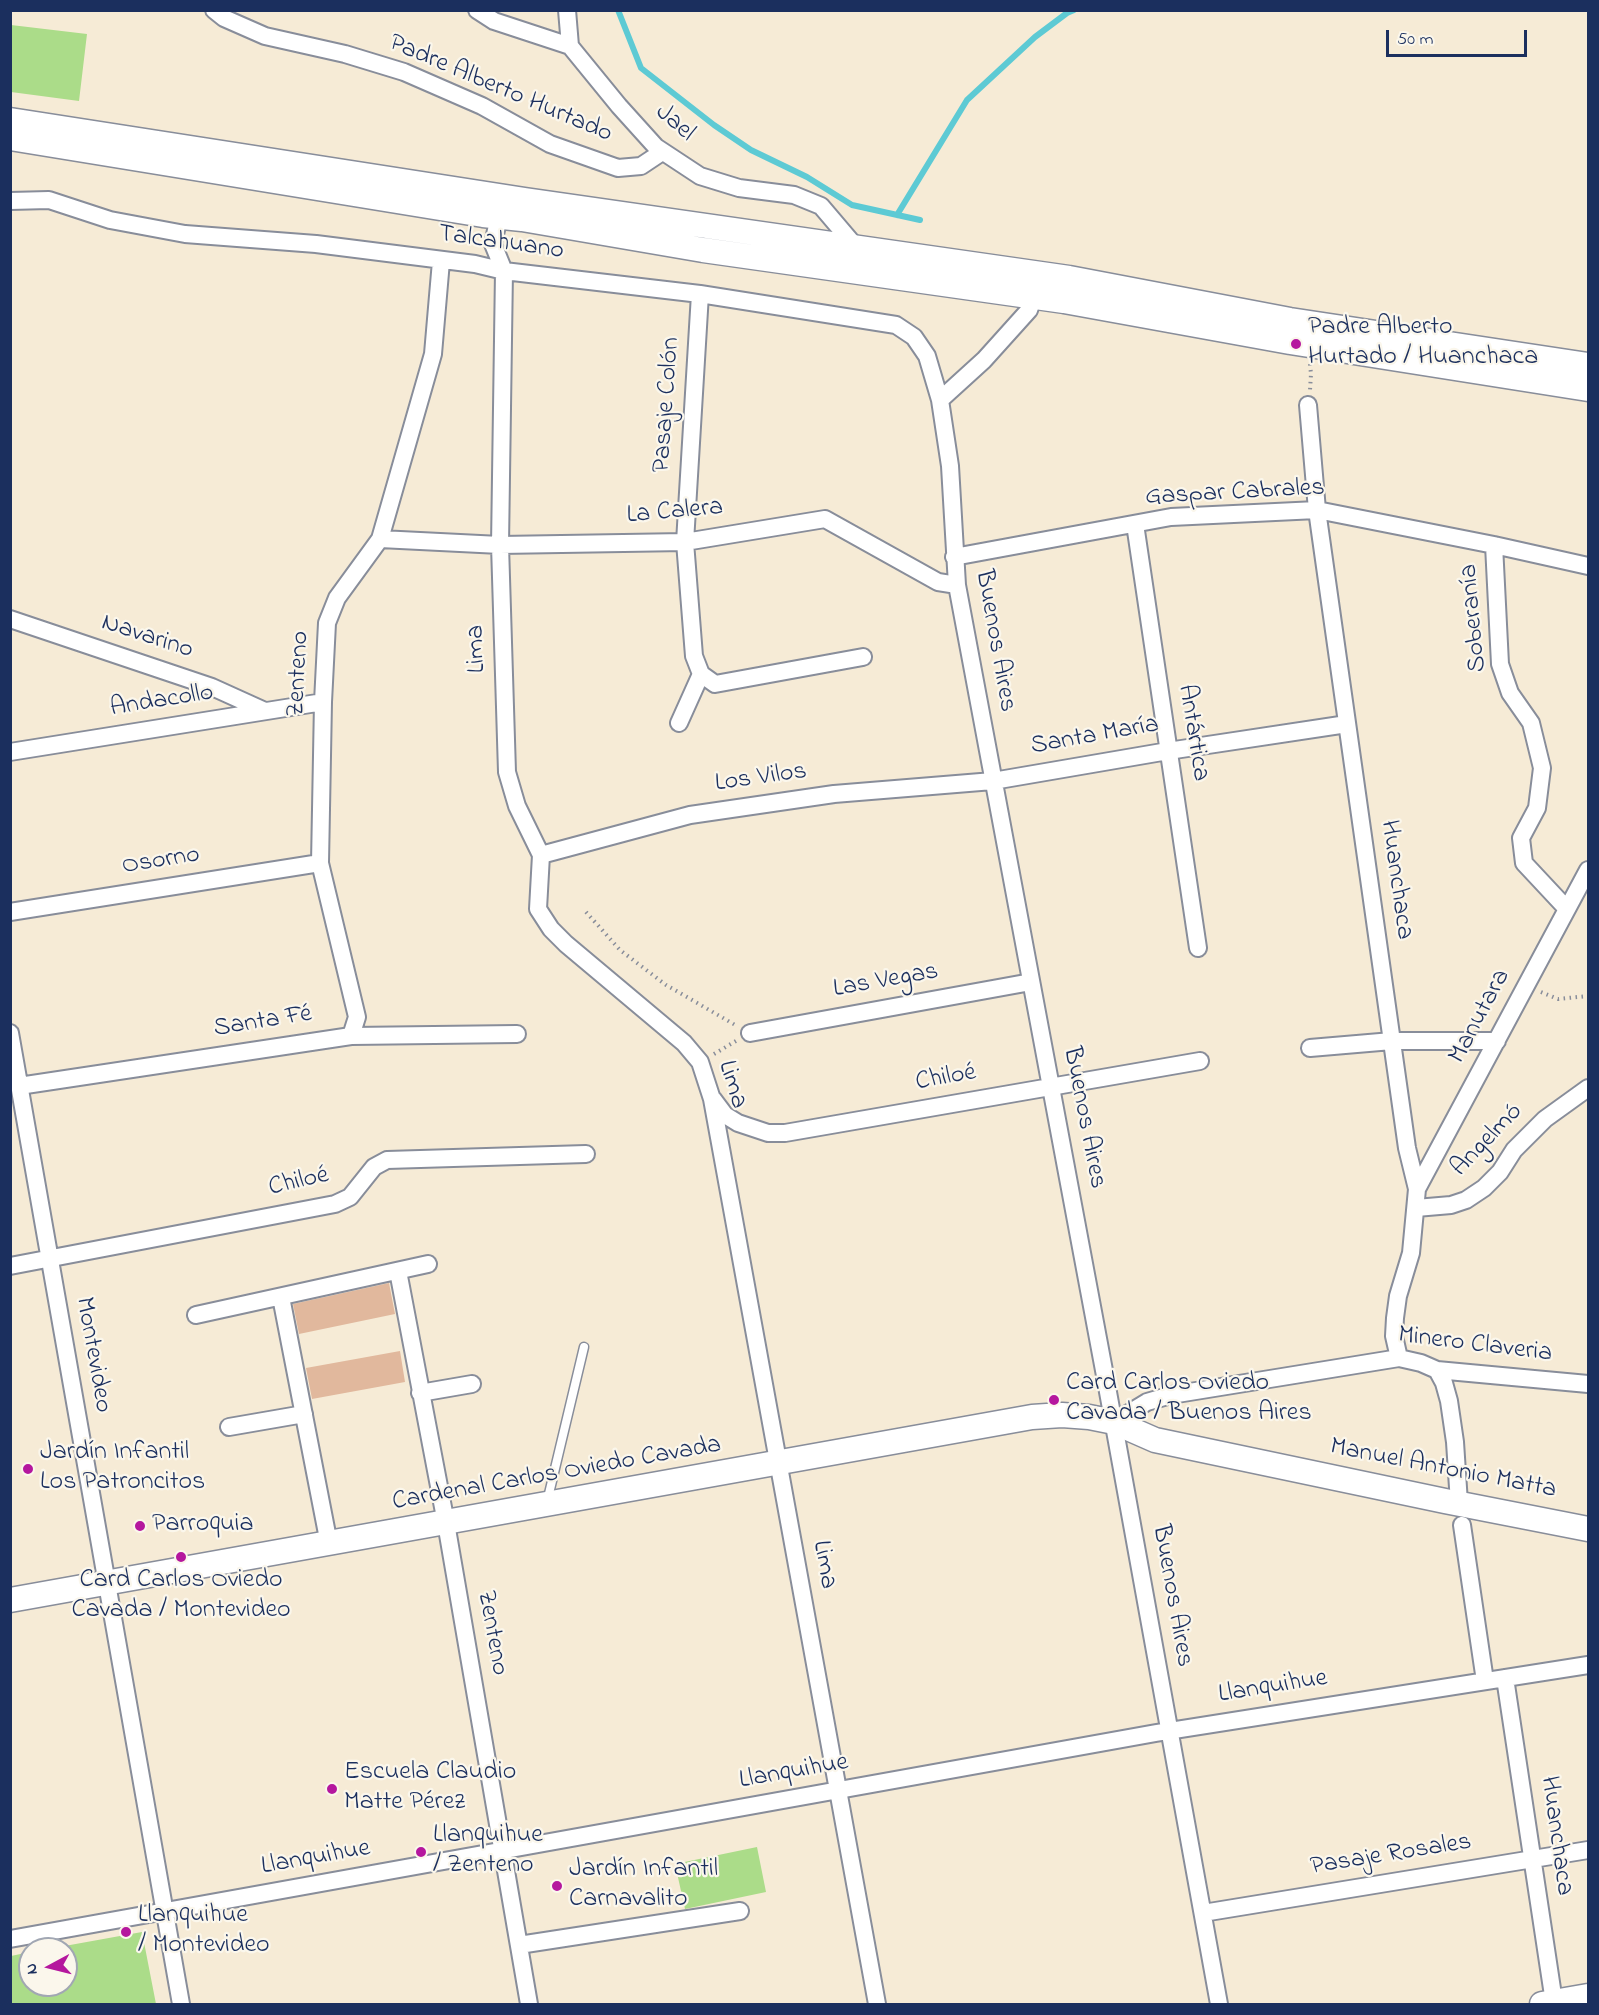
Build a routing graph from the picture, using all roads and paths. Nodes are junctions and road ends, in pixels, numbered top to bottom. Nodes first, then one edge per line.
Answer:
1 (214, 10) edge
2 (477, 10) edge
3 (567, 10) edge
4 (570, 46) junction
5 (10, 120) edge
6 (10, 138) edge
7 (662, 152) junction
8 (204, 160) junction
9 (10, 201) edge
10 (501, 206) junction
11 (493, 244) junction
12 (855, 246) junction
13 (441, 261) junction
14 (475, 264) junction
15 (504, 271) junction
16 (1037, 286) junction
17 (700, 294) junction
18 (1310, 345) junction
19 (1588, 365) edge
20 (1588, 389) edge
21 (940, 400) junction
22 (1308, 405) joint
23 (1317, 510) junction
24 (1135, 524) junction
25 (380, 539) junction
26 (685, 542) junction
27 (1494, 544) junction
28 (500, 545) junction
29 (954, 557) junction
30 (1588, 566) edge
31 (957, 585) junction
32 (10, 619) edge
33 (863, 657) dead end
34 (701, 675) junction
35 (323, 702) junction
36 (265, 711) junction
37 (679, 723) dead end
38 (1347, 724) junction
39 (1168, 751) junction
40 (10, 752) edge
41 (993, 781) junction
42 (541, 855) junction
43 (320, 863) junction
44 (1588, 870) edge
45 (1568, 909) junction
46 (10, 912) edge
47 (586, 912) dead end
48 (1198, 948) dead end
49 (1031, 982) junction
50 (1527, 986) junction
51 (1588, 996) edge
52 (10, 1033) edge
53 (750, 1033) junction
54 (517, 1034) dead end
55 (351, 1036) junction
56 (1392, 1041) junction
57 (1497, 1041) junction
58 (1310, 1048) dead end
59 (1200, 1061) dead end
60 (700, 1062) junction
61 (19, 1086) junction
62 (1051, 1086) junction
63 (1588, 1088) edge
64 (712, 1099) junction
65 (586, 1154) dead end
66 (1418, 1189) junction
67 (1416, 1208) junction
68 (49, 1260) junction
69 (428, 1264) dead end
70 (10, 1266) edge
71 (398, 1271) junction
72 (281, 1297) junction
73 (196, 1315) dead end
74 (584, 1347) dead end
75 (1399, 1358) junction
76 (1437, 1370) junction
77 (472, 1384) dead end
78 (1588, 1384) edge
79 (420, 1393) junction
80 (304, 1414) junction
81 (1114, 1422) junction
82 (229, 1427) dead end
83 (778, 1464) junction
84 (546, 1506) junction
85 (1461, 1514) junction
86 (446, 1524) junction
87 (1588, 1528) edge
88 (329, 1544) junction
89 (106, 1584) junction
90 (10, 1600) edge
91 (1588, 1665) edge
92 (1505, 1678) junction
93 (1485, 1681) junction
94 (1169, 1730) junction
95 (838, 1790) junction
96 (1588, 1850) edge
97 (503, 1851) junction
98 (1532, 1858) junction
99 (740, 1911) dead end
100 (1203, 1912) junction
101 (164, 1913) junction
102 (10, 1939) edge
103 (519, 1945) junction
104 (1588, 1996) edge
105 (1548, 2003) edge
106 (181, 2004) edge
107 (529, 2004) edge
108 (877, 2004) edge
109 (1219, 2004) edge

1 - 7 street, Padre Alberto Hurtado
2 - 4 street
3 - 4 street
4 - 7 street, Jael
5 - 8 main road
6 - 8 main road
7 - 12 street, Jael
8 - 10 main road
9 - 13 street, Talcahuano
10 - 11 street
10 - 12 main road
10 - 16 main road
11 - 14 street
11 - 15 street, Lima
12 - 16 main road
13 - 14 street, Talcahuano
13 - 25 street, Zenteno
14 - 15 street, Talcahuano
15 - 17 street, Talcahuano
15 - 28 street, Lima
16 - 18 main road
16 - 19 main road
16 - 21 street
17 - 21 street, Talcahuano
17 - 26 street, Pasaje Colón
18 - 20 main road
18 - 22 path
21 - 29 street, Buenos Aires
22 - 23 street, Huanchaca
23 - 24 street, Gaspar Cabrales
23 - 27 street, Gaspar Cabrales
23 - 38 street, Huanchaca
24 - 29 street, Gaspar Cabrales
24 - 39 street, Antártica
25 - 28 street, La Calera
25 - 35 street, Zenteno
26 - 28 street, La Calera
26 - 31 street, La Calera
26 - 34 street, Pasaje Colón
27 - 30 street, Gaspar Cabrales
27 - 45 street, Soberanía
28 - 42 street, Lima
29 - 31 street, Buenos Aires
31 - 41 street, Buenos Aires
32 - 36 street, Navarino
33 - 34 street
34 - 37 street
35 - 36 street, Andacollo
35 - 43 street, Zenteno
36 - 40 street, Andacollo
38 - 39 street, Santa María
38 - 56 street, Huanchaca
39 - 41 street, Santa María
39 - 48 street, Antártica
41 - 42 street, Los Vilos
41 - 49 street, Buenos Aires
42 - 60 street, Lima
43 - 46 street, Osorno
43 - 55 street, Zenteno
44 - 45 street, Manutara
45 - 50 street, Manutara
47 - 53 path
49 - 53 street, Las Vegas
49 - 62 street, Buenos Aires
50 - 51 path
50 - 57 street, Manutara
52 - 61 street, Montevideo
53 - 60 path
54 - 55 street, Santa Fé
55 - 61 street, Santa Fé
56 - 57 street
56 - 58 street
56 - 66 street, Huanchaca
57 - 66 street, Manutara
59 - 62 street, Chiloé
60 - 64 street, Lima
61 - 68 street, Montevideo
62 - 64 street, Chiloé
62 - 81 street, Buenos Aires
63 - 67 street, Angelmó
64 - 83 street, Lima
65 - 68 street, Chiloé
66 - 67 street, Huanchaca
67 - 75 street, Huanchaca
68 - 70 street, Chiloé
68 - 89 street, Montevideo
69 - 71 street
71 - 72 street
71 - 79 street, Zenteno
72 - 73 street
72 - 80 street
74 - 84 lane
75 - 76 street, Minero Claveria
75 - 81 street, Minero Claveria
76 - 78 street, Minero Claveria
76 - 85 street
77 - 79 street
79 - 86 street, Zenteno
80 - 82 street
80 - 88 street
81 - 83 main road, Cardenal Carlos Oviedo Cavada
81 - 85 main road, Manuel Antonio Matta
81 - 94 street, Buenos Aires
83 - 84 main road, Cardenal Carlos Oviedo Cavada
83 - 95 street, Lima
84 - 86 main road, Cardenal Carlos Oviedo Cavada
85 - 87 main road, Manuel Antonio Matta
85 - 93 street
86 - 88 main road, Cardenal Carlos Oviedo Cavada
86 - 97 street, Zenteno
88 - 89 main road, Cardenal Carlos Oviedo Cavada
89 - 90 main road, Cardenal Carlos Oviedo Cavada
89 - 101 street, Montevideo
91 - 92 street, Llanquihue
92 - 93 street, Llanquihue
92 - 98 street, Huanchaca
93 - 94 street, Llanquihue
94 - 95 street, Llanquihue
94 - 100 street, Buenos Aires
95 - 97 street, Llanquihue
95 - 108 street, Lima
96 - 98 street, Pasaje Rosales
97 - 101 street, Llanquihue
97 - 103 street, Zenteno
98 - 100 street, Pasaje Rosales
98 - 105 street, Huanchaca
99 - 103 street
100 - 109 street, Buenos Aires
101 - 102 street, Llanquihue
101 - 106 street, Montevideo
103 - 107 street, Zenteno
104 - 105 main road

